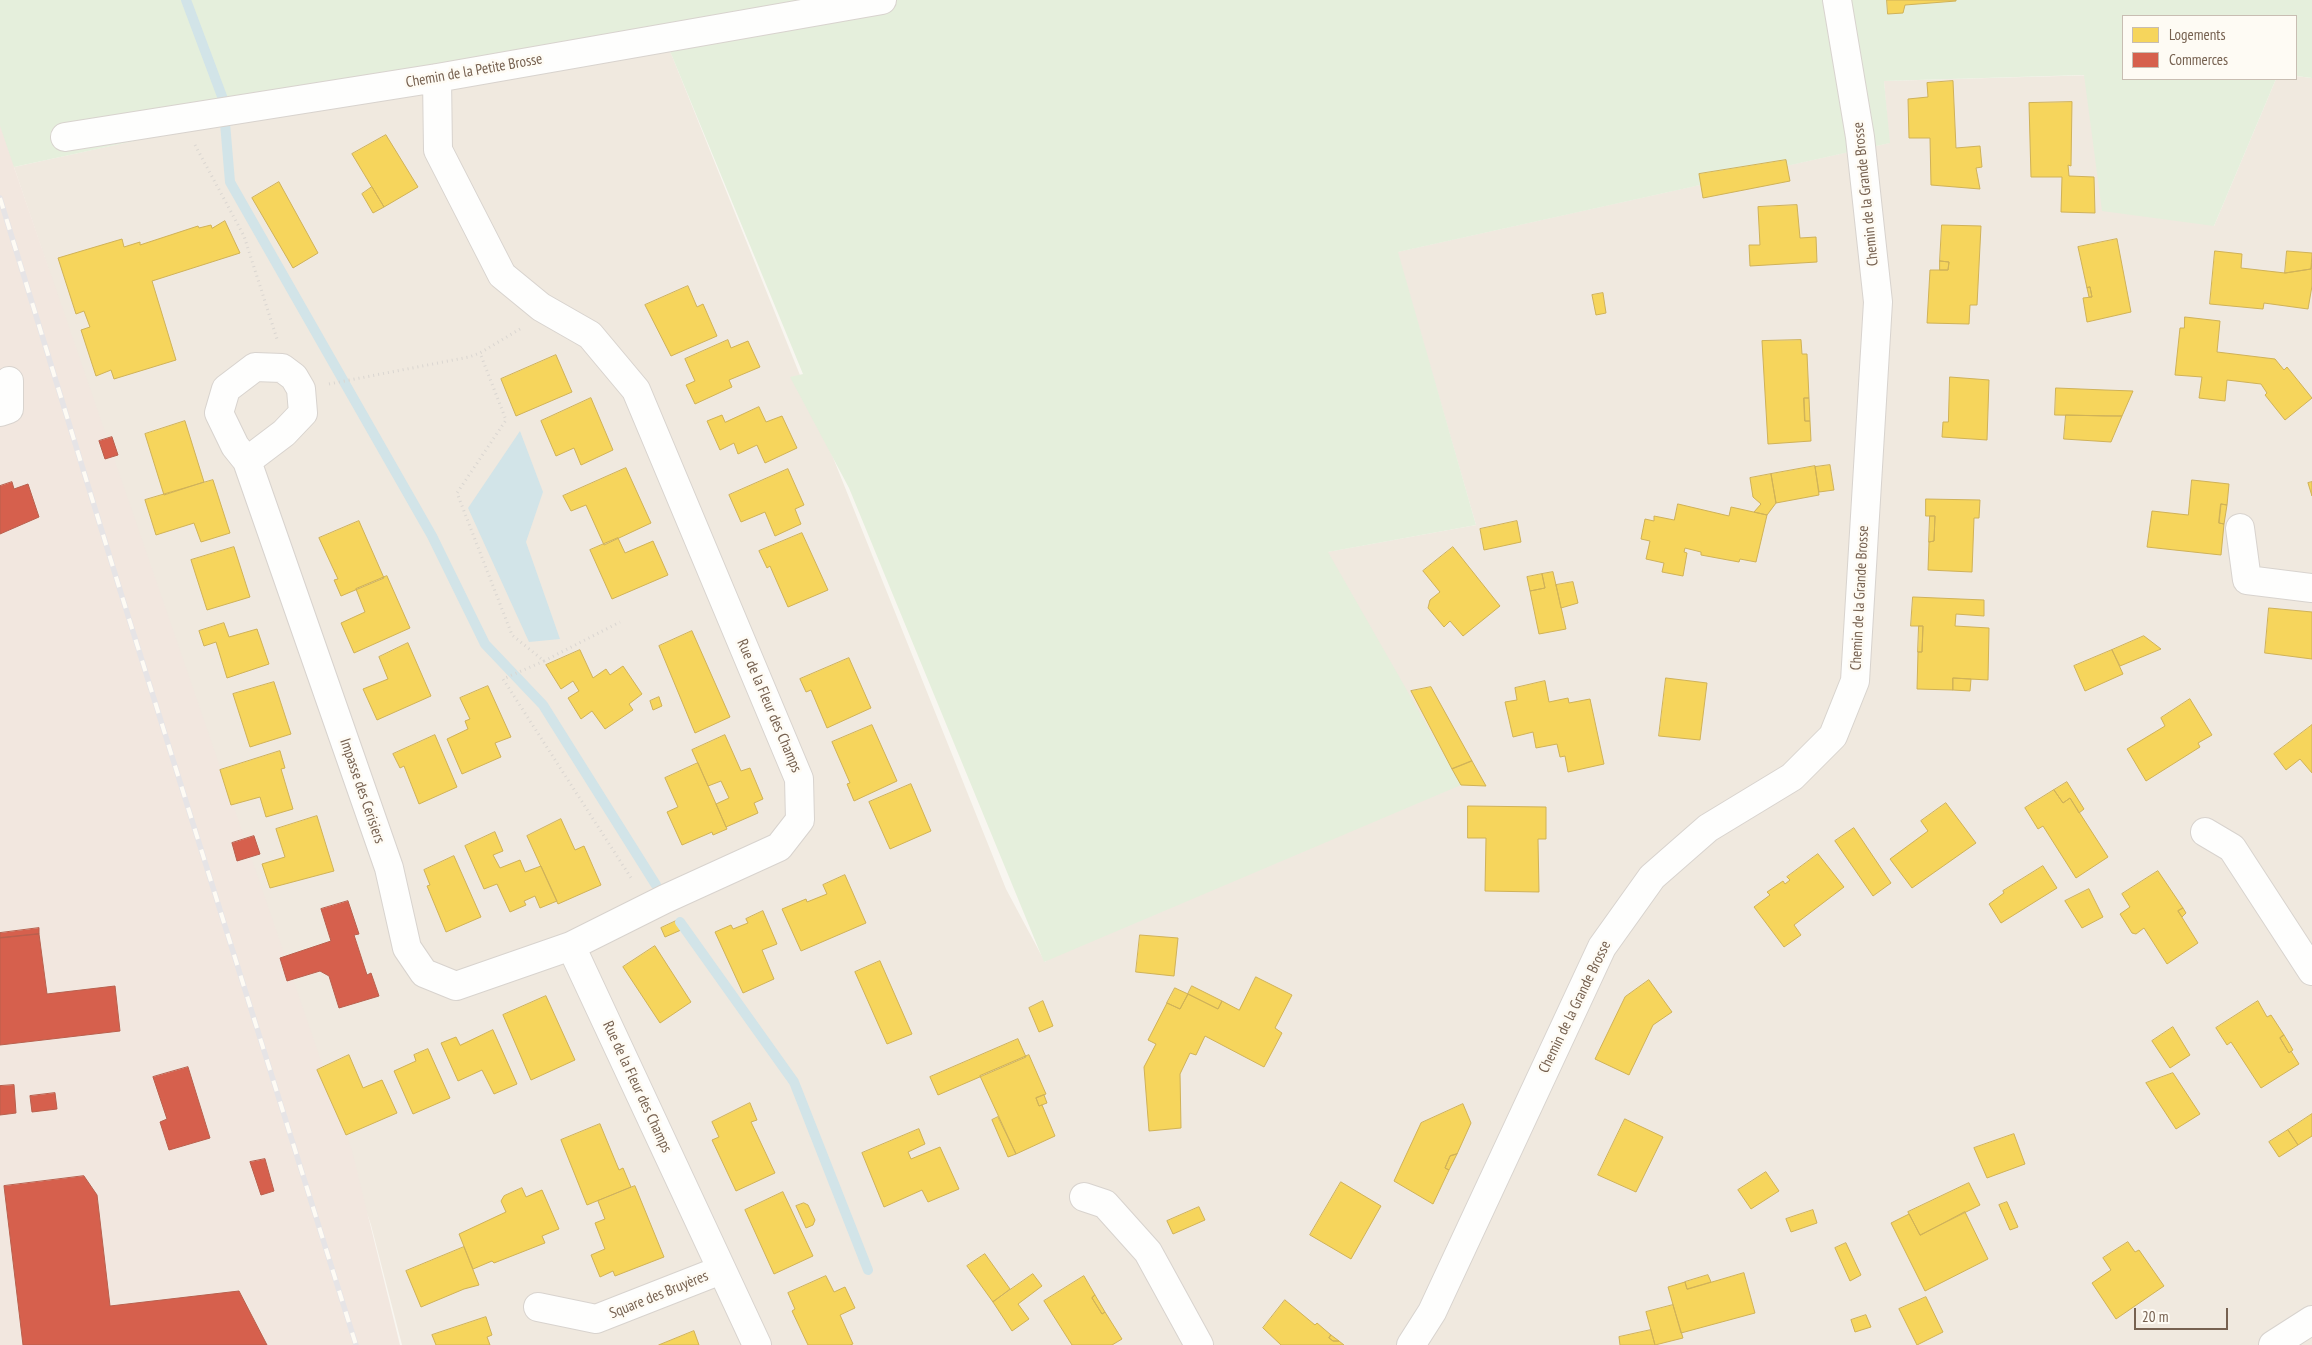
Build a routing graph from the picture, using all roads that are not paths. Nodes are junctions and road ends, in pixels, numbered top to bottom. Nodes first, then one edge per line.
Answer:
1 (882, 0) edge
2 (1837, 0) edge
3 (437, 78) junction
4 (64, 137) dead end
5 (9, 381) dead end
6 (0, 412) edge
7 (247, 461) junction
8 (2240, 528) dead end
9 (2312, 588) edge
10 (2205, 832) dead end
11 (571, 946) junction
12 (2312, 971) edge
13 (1084, 1197) dead end
14 (721, 1270) junction
15 (538, 1307) dead end
16 (2312, 1320) edge
17 (757, 1345) edge
18 (1199, 1345) edge
19 (1411, 1345) edge
20 (2273, 1345) edge

1 - 3 street, Chemin de la Petite Brosse
2 - 19 street, Chemin de la Grande Brosse
3 - 4 street, Chemin de la Petite Brosse
3 - 11 street, Rue de la Fleur des Champs
5 - 6 street
7 - 7 street, Impasse des Cerisiers
7 - 11 street, Impasse des Cerisiers
8 - 9 street
10 - 12 street
11 - 14 street, Rue de la Fleur des Champs
13 - 18 street
14 - 15 street, Square des Bruyères
14 - 17 street, Rue de la Fleur des Champs
16 - 20 street

